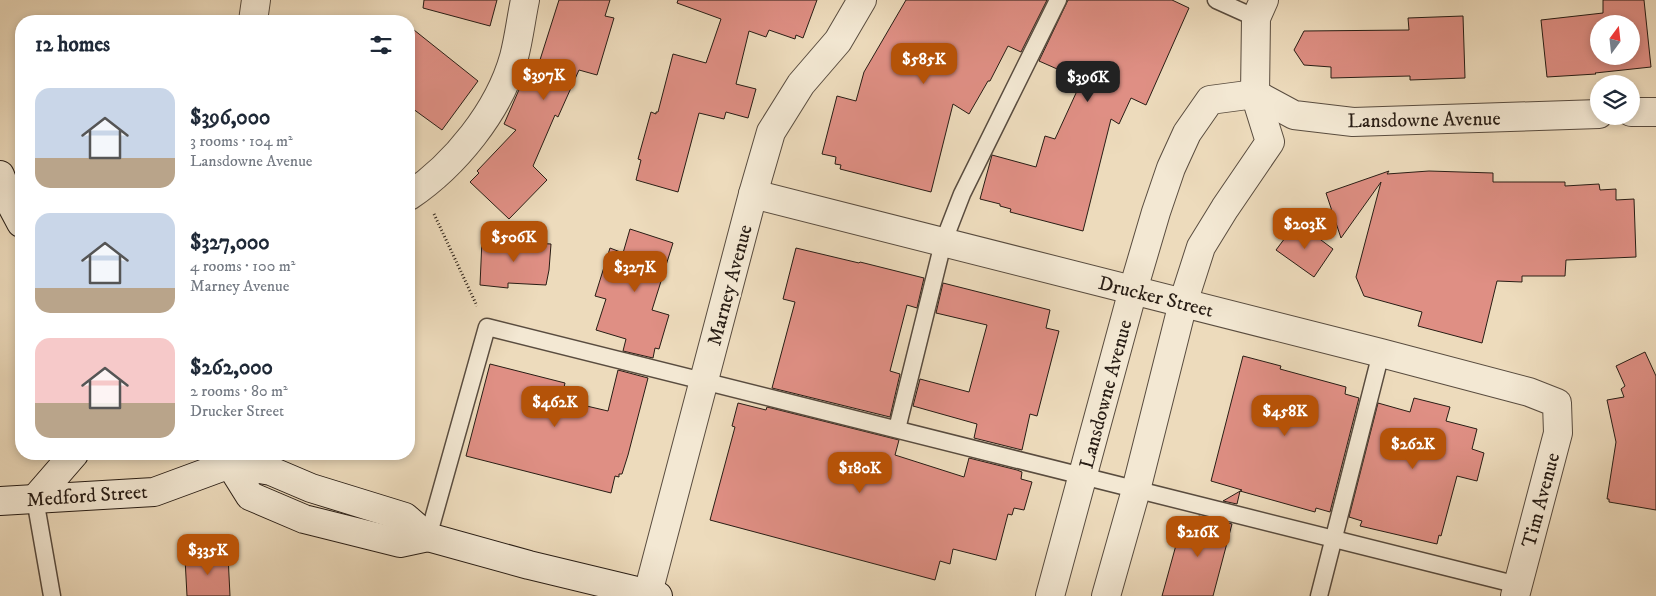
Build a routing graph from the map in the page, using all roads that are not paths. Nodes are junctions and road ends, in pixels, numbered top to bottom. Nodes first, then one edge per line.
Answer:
1 (256, 0) edge
2 (525, 0) edge
3 (862, 0) edge
4 (1058, 0) edge
5 (1216, 0) edge
6 (1260, 9) edge
7 (254, 15) edge
8 (1255, 94) junction
9 (1640, 112) edge
10 (1656, 112) edge
11 (1590, 114) edge
12 (0, 174) edge
13 (415, 192) edge
14 (753, 194) junction
15 (15, 212) edge
16 (943, 243) junction
17 (1133, 290) junction
18 (1183, 303) junction
19 (1381, 353) junction
20 (704, 380) junction
21 (1557, 403) joint
22 (897, 430) junction
23 (69, 460) edge
24 (221, 460) edge
25 (227, 460) edge
26 (1083, 476) junction
27 (1136, 490) junction
28 (35, 499) junction
29 (0, 501) edge
30 (428, 537) junction
31 (1334, 538) junction
32 (1517, 590) edge
33 (653, 595) edge
34 (52, 596) edge
35 (1050, 596) edge
36 (1106, 596) edge
37 (1319, 596) edge

1 - 7 street
2 - 13 street
3 - 14 street, Marney Avenue
4 - 16 lane
5 - 6 lane
6 - 8 street
8 - 11 street, Lansdowne Avenue
8 - 17 street, Lansdowne Avenue
8 - 18 street
9 - 10 street
12 - 15 street
14 - 16 street, Drucker Street
14 - 20 street, Marney Avenue
16 - 17 street, Drucker Street
16 - 22 lane
17 - 18 street, Drucker Street
17 - 26 street, Lansdowne Avenue
18 - 19 street, Drucker Street
18 - 27 street
19 - 21 street, Drucker Street
19 - 31 lane
20 - 22 lane
20 - 30 lane
20 - 33 street, Marney Avenue
21 - 32 street, Tim Avenue
22 - 26 lane
23 - 28 street
24 - 28 street, Medford Street
25 - 30 street
26 - 27 lane
26 - 35 street, Lansdowne Avenue
27 - 31 lane
27 - 36 street
28 - 29 street, Medford Street
28 - 34 lane
30 - 33 street
31 - 32 lane
31 - 37 lane

